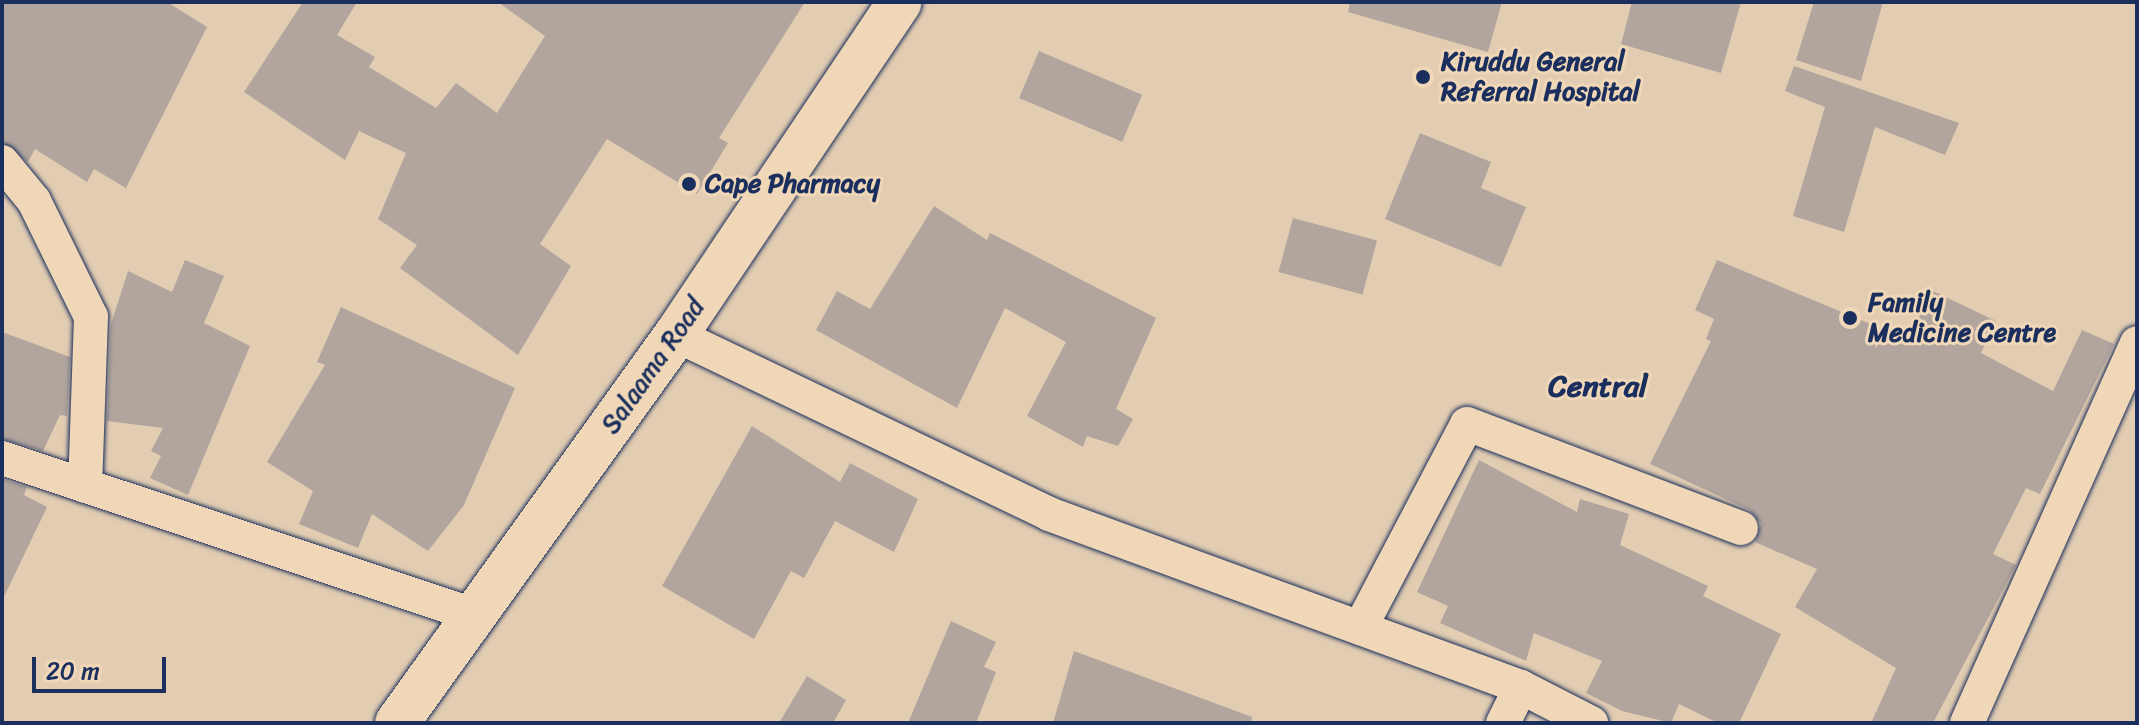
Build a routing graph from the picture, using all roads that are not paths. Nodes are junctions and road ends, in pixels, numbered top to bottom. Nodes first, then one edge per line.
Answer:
1 (900, 2) edge
2 (2, 162) edge
3 (676, 335) junction
4 (2137, 343) edge
5 (2, 458) edge
6 (85, 486) junction
7 (1741, 528) dead end
8 (476, 616) junction
9 (1360, 628) junction
10 (1521, 687) junction
11 (397, 723) edge
12 (1503, 723) edge
13 (1591, 723) edge
14 (1967, 723) edge

1 - 3 main road, Salaama Road
2 - 6 street
3 - 8 main road, Salaama Road
3 - 9 street
4 - 14 street
5 - 6 street
6 - 8 street
7 - 9 street
8 - 11 main road, Salaama Road
9 - 10 street
10 - 12 street
10 - 13 street

